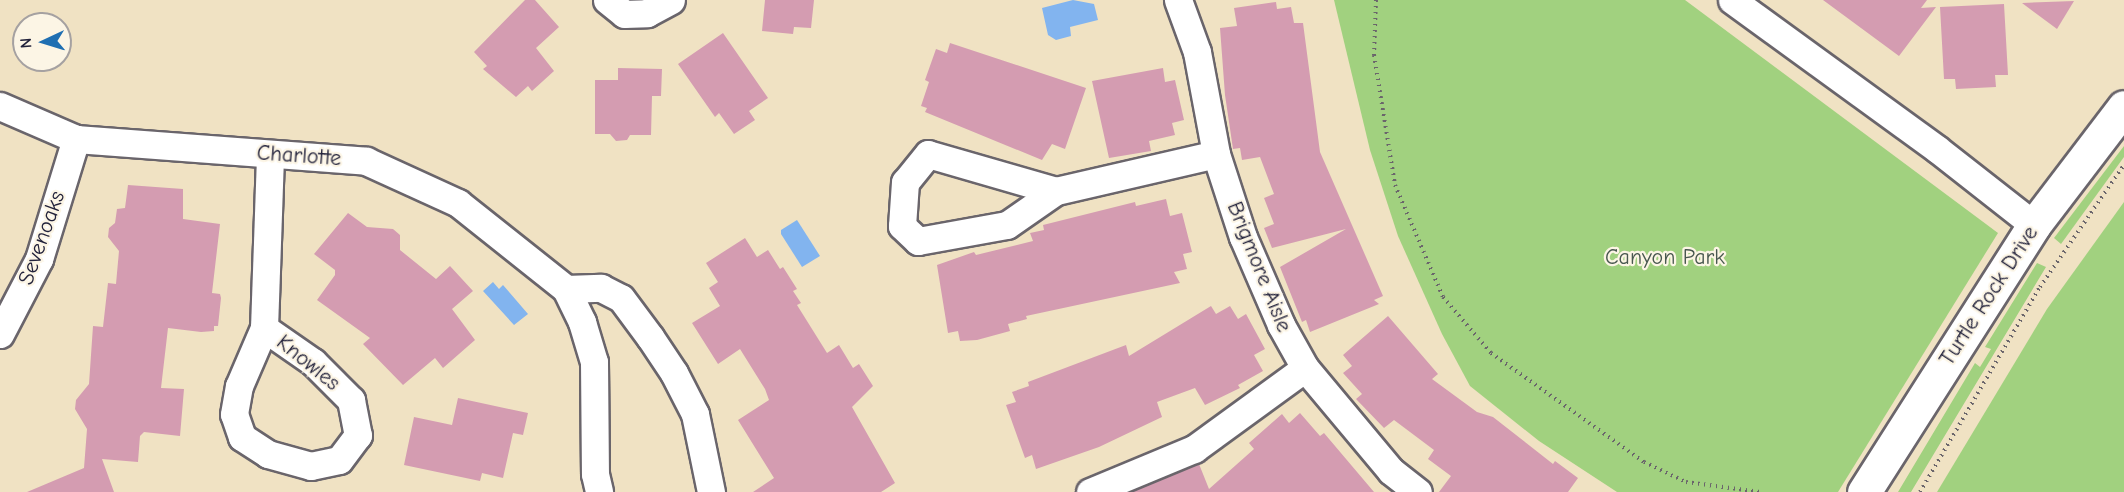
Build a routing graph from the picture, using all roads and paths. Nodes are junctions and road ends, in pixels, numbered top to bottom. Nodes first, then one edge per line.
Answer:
1 (607, 0) edge
2 (671, 0) edge
3 (1178, 0) edge
4 (1376, 0) edge
5 (1732, 0) edge
6 (0, 106) edge
7 (2124, 107) edge
8 (76, 139) junction
9 (270, 154) junction
10 (1216, 154) junction
11 (2124, 165) edge
12 (1056, 191) junction
13 (2034, 225) junction
14 (566, 289) junction
15 (264, 328) junction
16 (0, 334) edge
17 (1305, 368) junction
18 (599, 492) edge
19 (711, 492) edge
20 (1090, 492) edge
21 (1418, 492) edge
22 (1760, 492) edge
23 (1864, 492) edge
24 (1920, 492) edge

1 - 2 street
3 - 10 street, Brigmore Aisle
4 - 22 path
5 - 13 street
6 - 8 street, Charlotte
7 - 13 street, Turtle Rock Drive
8 - 9 street, Charlotte
8 - 16 street, Sevenoaks
9 - 14 street, Charlotte
9 - 15 street, Knowles
10 - 12 street
10 - 17 street, Brigmore Aisle
11 - 24 path
12 - 12 street
13 - 23 street, Turtle Rock Drive
14 - 18 street, Charlotte
14 - 19 street
15 - 15 street, Knowles
17 - 20 street
17 - 21 street, Brigmore Aisle

